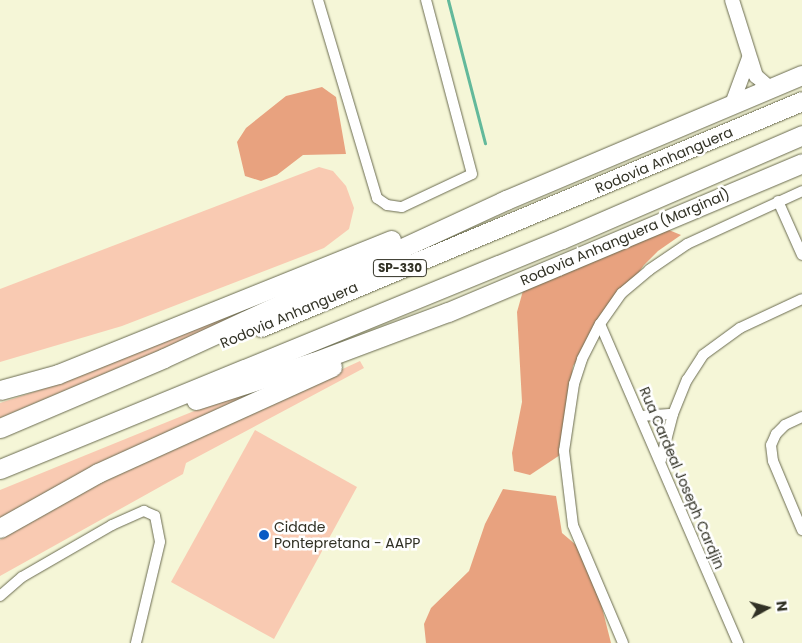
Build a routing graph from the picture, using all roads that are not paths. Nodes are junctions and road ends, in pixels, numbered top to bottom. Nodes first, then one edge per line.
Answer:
1 (318, 0) edge
2 (426, 0) edge
3 (732, 0) edge
4 (749, 58) junction
5 (802, 75) edge
6 (770, 88) junction
7 (802, 101) edge
8 (732, 104) junction
9 (802, 135) edge
10 (802, 163) edge
11 (802, 191) edge
12 (506, 200) junction
13 (778, 201) junction
14 (802, 255) edge
15 (802, 299) edge
16 (448, 312) junction
17 (600, 324) junction
18 (0, 390) edge
19 (673, 414) junction
20 (641, 416) junction
21 (802, 418) edge
22 (0, 428) edge
23 (0, 440) edge
24 (55, 447) junction
25 (660, 460) junction
26 (0, 470) edge
27 (0, 528) edge
28 (802, 530) edge
29 (0, 596) edge
30 (136, 639) edge
31 (125, 643) edge
32 (623, 643) edge
33 (738, 643) edge

1 - 2 street
3 - 4 street
4 - 6 street
4 - 8 street
5 - 6 highway
6 - 8 highway
7 - 23 highway, Rodovia Anhanguera / SP-330
8 - 12 highway
9 - 24 highway, SP-330
10 - 16 highway, Rodovia Anhanguera (Marginal)
11 - 13 street
12 - 18 highway
12 - 22 highway
13 - 14 street
13 - 17 street
15 - 19 street
16 - 24 highway
16 - 27 highway
17 - 20 street, Rua Cardeal Joseph Cardjin
17 - 32 street
19 - 20 street
19 - 25 street
20 - 25 street, Rua Cardeal Joseph Cardjin
21 - 28 street
24 - 26 highway, SP-330
25 - 33 street, Rua Cardeal Joseph Cardjin
29 - 30 street
30 - 31 street

